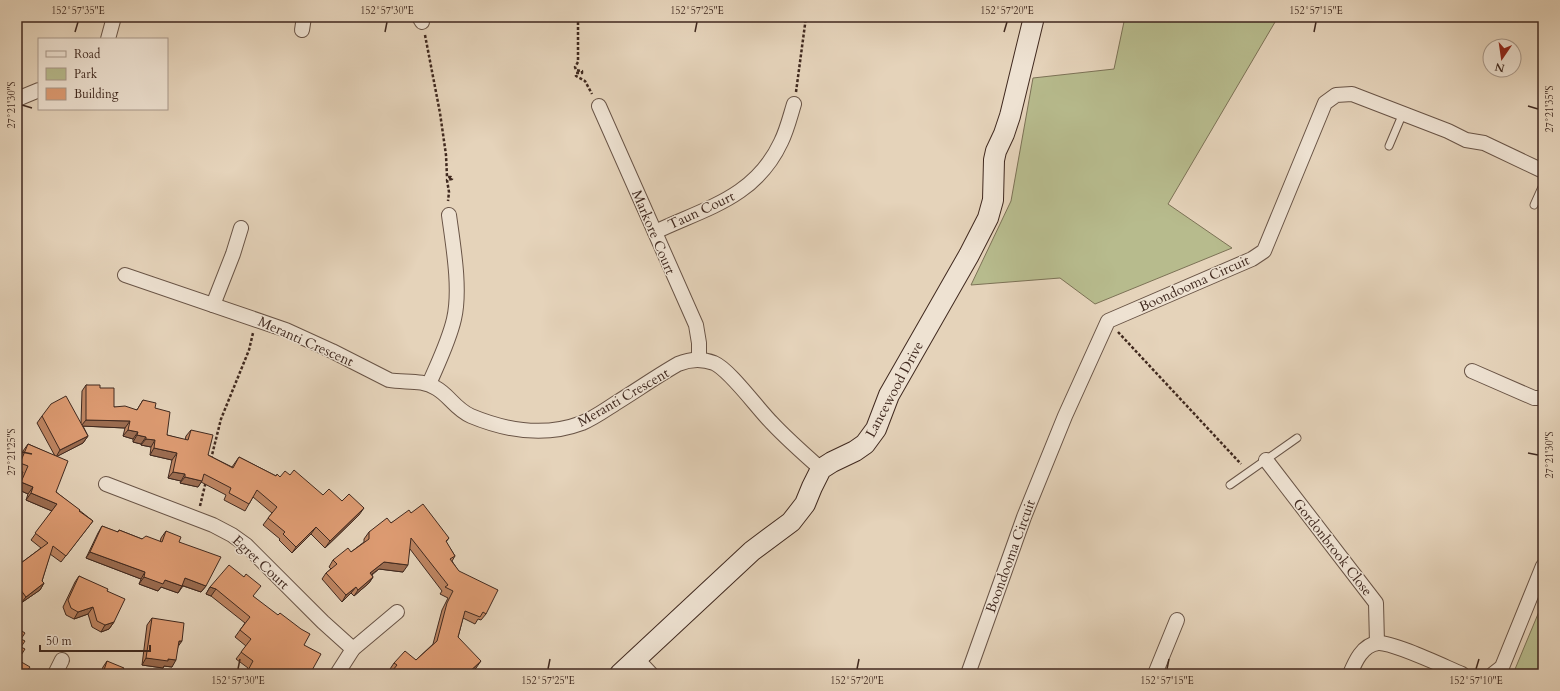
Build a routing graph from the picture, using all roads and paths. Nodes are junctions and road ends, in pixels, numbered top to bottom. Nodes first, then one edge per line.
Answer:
1 (114, 17) edge
2 (578, 17) edge
3 (806, 17) edge
4 (1034, 17) edge
5 (420, 20) edge
6 (108, 38) edge
7 (38, 90) edge
8 (17, 100) edge
9 (794, 104) joint
10 (599, 106) joint
11 (1403, 112) junction
12 (1389, 146) dead end
13 (1543, 171) edge
14 (1543, 185) edge
15 (1534, 205) dead end
16 (448, 215) joint
17 (242, 228) dead end
18 (655, 232) junction
19 (126, 275) dead end
20 (213, 305) junction
21 (257, 319) junction
22 (1108, 321) junction
23 (699, 360) junction
24 (1472, 371) dead end
25 (429, 384) junction
26 (1543, 398) edge
27 (1297, 438) dead end
28 (211, 460) edge
29 (1266, 460) junction
30 (821, 470) junction
31 (1248, 472) junction
32 (208, 474) edge
33 (106, 484) dead end
34 (1230, 485) dead end
35 (196, 518) junction
36 (1543, 566) edge
37 (397, 612) dead end
38 (1177, 620) dead end
39 (1377, 643) junction
40 (353, 649) junction
41 (637, 659) junction
42 (62, 660) dead end
43 (1543, 664) edge
44 (55, 674) edge
45 (337, 674) edge
46 (620, 674) edge
47 (651, 674) edge
48 (968, 674) edge
49 (1155, 674) edge
50 (1350, 674) edge
51 (1462, 674) edge
52 (1493, 674) edge
53 (1538, 674) edge

1 - 6 street
2 - 10 path
3 - 9 path
4 - 30 street, Lancewood Drive
5 - 16 path
7 - 8 street
9 - 18 street, Taun Court
10 - 18 street, Markore Court
11 - 12 lane
11 - 13 street, Boondooma Circuit
11 - 22 street, Boondooma Circuit
14 - 15 lane
16 - 25 street
17 - 20 street
18 - 23 street, Markore Court
19 - 20 street, Meranti Crescent
20 - 21 street, Meranti Crescent
21 - 25 street, Meranti Crescent
21 - 28 path
22 - 31 path
22 - 48 street, Boondooma Circuit
23 - 25 street, Meranti Crescent
23 - 30 street, Meranti Crescent
24 - 26 street
27 - 29 lane
29 - 31 lane
29 - 39 street, Gordonbrook Close
30 - 41 street, Lancewood Drive
31 - 34 lane
32 - 35 path
33 - 35 street, Egret Court
35 - 40 street, Egret Court
36 - 52 street
37 - 40 street
38 - 49 street
39 - 50 street
39 - 51 street
40 - 45 street
41 - 46 street, Lancewood Drive
41 - 47 street
42 - 44 street
43 - 53 path

